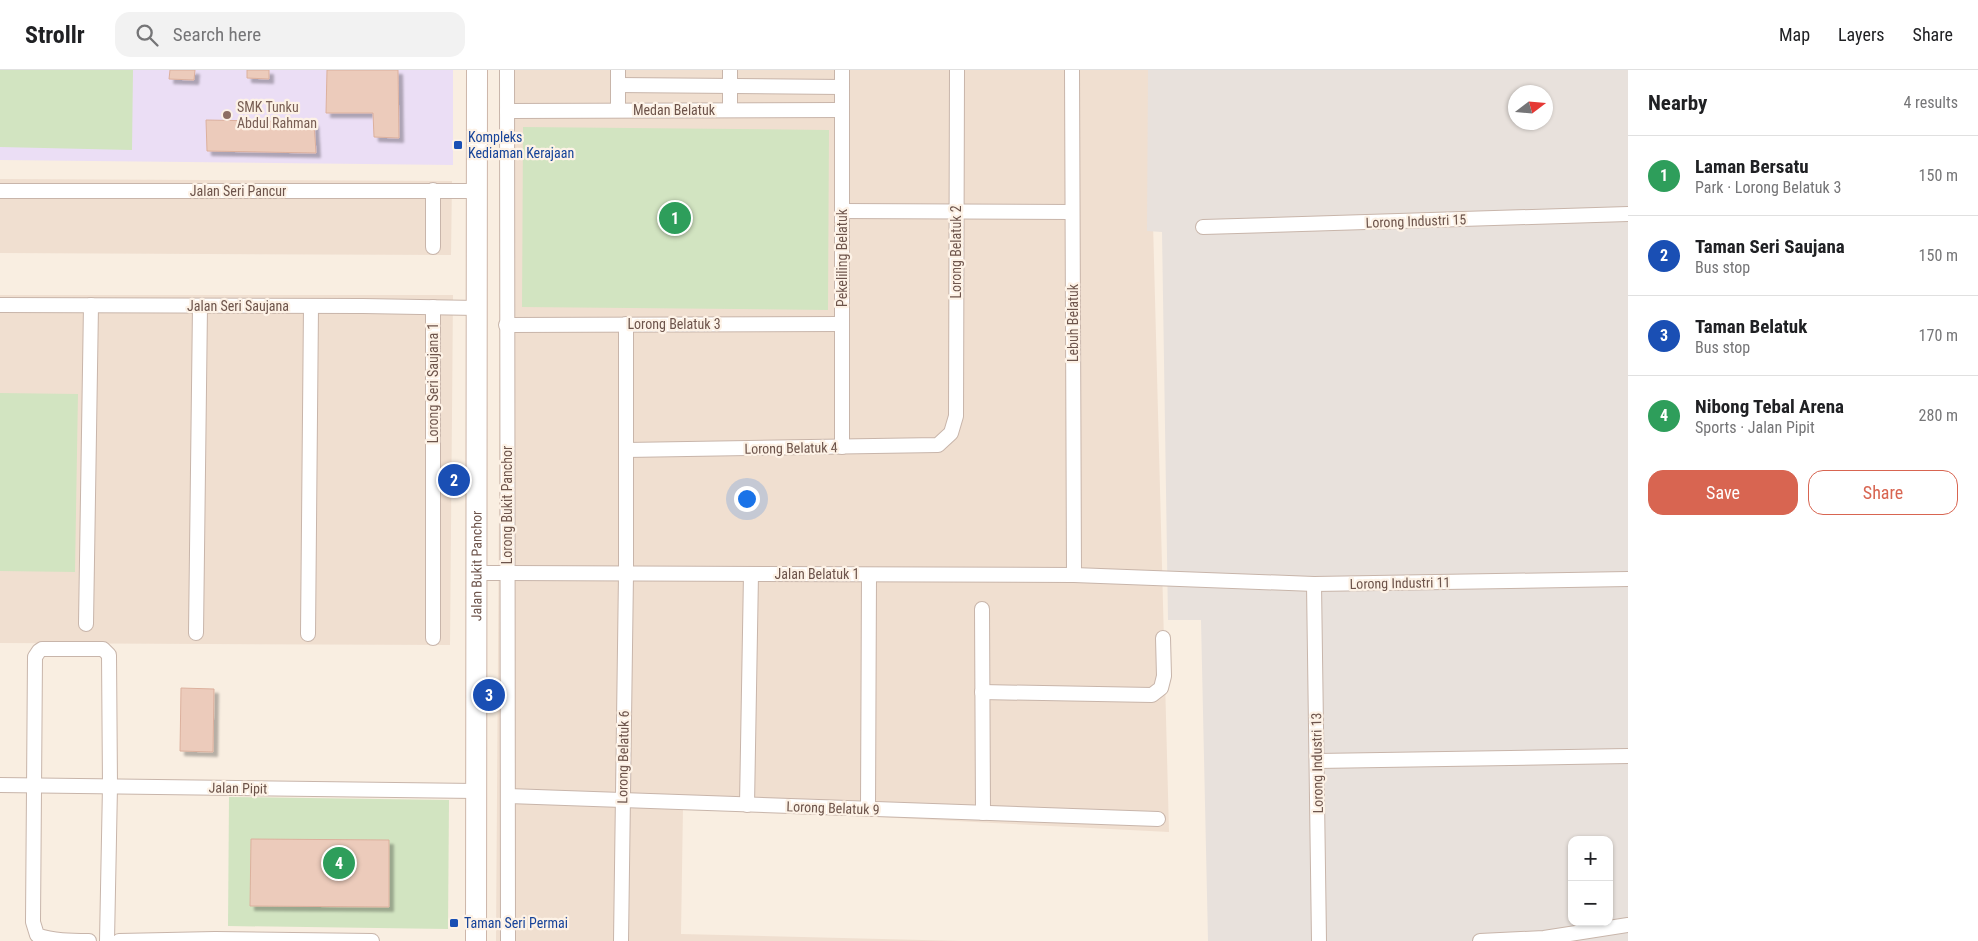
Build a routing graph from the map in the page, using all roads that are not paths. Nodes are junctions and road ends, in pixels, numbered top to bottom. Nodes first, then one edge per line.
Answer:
1 (477, 70) edge
2 (506, 70) edge
3 (618, 70) edge
4 (730, 70) edge
5 (842, 70) edge
6 (957, 70) edge
7 (1072, 70) edge
8 (618, 85) junction
9 (730, 86) junction
10 (842, 87) junction
11 (618, 110) junction
12 (730, 110) junction
13 (842, 110) junction
14 (507, 111) junction
15 (433, 190) junction
16 (477, 190) junction
17 (0, 191) edge
18 (842, 211) junction
19 (956, 211) junction
20 (1072, 212) junction
21 (1628, 214) edge
22 (1203, 227) dead end
23 (433, 247) dead end
24 (0, 305) edge
25 (91, 305) junction
26 (200, 306) junction
27 (311, 306) junction
28 (433, 307) junction
29 (477, 308) junction
30 (626, 324) junction
31 (842, 324) junction
32 (506, 325) junction
33 (951, 433) joint
34 (842, 447) junction
35 (626, 450) junction
36 (476, 573) junction
37 (508, 573) junction
38 (626, 574) junction
39 (751, 574) junction
40 (869, 574) junction
41 (1074, 575) junction
42 (1165, 578) joint
43 (1628, 579) edge
44 (1314, 584) junction
45 (982, 609) dead end
46 (86, 624) dead end
47 (196, 633) dead end
48 (308, 634) dead end
49 (433, 638) dead end
50 (1163, 638) dead end
51 (982, 692) junction
52 (1628, 756) edge
53 (1316, 761) junction
54 (0, 785) edge
55 (34, 785) junction
56 (110, 786) junction
57 (476, 791) junction
58 (508, 796) junction
59 (623, 800) junction
60 (747, 805) junction
61 (868, 809) junction
62 (983, 813) junction
63 (1158, 819) dead end
64 (1628, 924) edge
65 (89, 941) edge
66 (107, 941) edge
67 (119, 941) edge
68 (372, 941) edge
69 (476, 941) edge
70 (508, 941) edge
71 (621, 941) edge
72 (1319, 941) edge
73 (1480, 941) edge

1 - 16 main road, Jalan Bukit Panchor
2 - 14 street, Lorong Bukit Panchor
3 - 8 street
4 - 9 street
5 - 10 street, Pekeliling Belatuk
6 - 19 street, Lorong Belatuk 2
7 - 20 street, Lebuh Belatuk
8 - 9 street, Medan Belatuk
8 - 11 street
9 - 10 street, Medan Belatuk
9 - 12 street
10 - 13 street, Pekeliling Belatuk
11 - 12 street, Medan Belatuk
11 - 14 street, Medan Belatuk
12 - 13 street, Medan Belatuk
13 - 18 street, Pekeliling Belatuk
14 - 32 street, Lorong Bukit Panchor
15 - 16 street, Jalan Seri Pancur
15 - 17 street, Jalan Seri Pancur
15 - 23 street
16 - 29 main road, Jalan Bukit Panchor
18 - 19 street
18 - 31 street, Pekeliling Belatuk
19 - 20 street
19 - 33 street, Lorong Belatuk 2
20 - 41 street, Lebuh Belatuk
21 - 22 street, Lorong Industri 15
24 - 25 street, Jalan Seri Saujana
25 - 26 street, Jalan Seri Saujana
25 - 46 street
26 - 27 street, Jalan Seri Saujana
26 - 47 street
27 - 28 street, Jalan Seri Saujana
27 - 48 street
28 - 29 street, Jalan Seri Saujana
28 - 49 street, Lorong Seri Saujana 1
29 - 36 main road, Jalan Bukit Panchor
30 - 31 street, Lorong Belatuk 3
30 - 32 street, Lorong Belatuk 3
30 - 35 street, Lorong Belatuk 6
31 - 34 street, Pekeliling Belatuk
32 - 37 street, Lorong Bukit Panchor
33 - 34 street, Lorong Belatuk 4
34 - 35 street, Lorong Belatuk 4
35 - 38 street, Lorong Belatuk 6
36 - 37 street, Jalan Belatuk 1
36 - 57 main road, Jalan Bukit Panchor
37 - 38 street, Jalan Belatuk 1
37 - 58 street, Lorong Bukit Panchor
38 - 39 street, Jalan Belatuk 1
38 - 59 street, Lorong Belatuk 6
39 - 40 street, Jalan Belatuk 1
39 - 60 street
40 - 41 street, Jalan Belatuk 1
40 - 61 street
41 - 42 street, Jalan Belatuk 1
42 - 44 street, Lorong Industri 11
43 - 44 street, Lorong Industri 11
44 - 53 street, Lorong Industri 13
45 - 51 street
50 - 51 street
51 - 62 street
52 - 53 street
53 - 72 street, Lorong Industri 13
54 - 55 street, Jalan Pipit
55 - 56 street, Jalan Pipit
55 - 56 street
55 - 65 street
56 - 57 street, Jalan Pipit
56 - 66 street
57 - 69 main road, Jalan Bukit Panchor
58 - 59 street, Lorong Belatuk 9
58 - 70 street, Lorong Bukit Panchor
59 - 60 street, Lorong Belatuk 9
59 - 71 street, Lorong Belatuk 6
60 - 61 street, Lorong Belatuk 9
61 - 62 street, Lorong Belatuk 9
62 - 63 street, Lorong Belatuk 9
64 - 73 street
67 - 68 street

